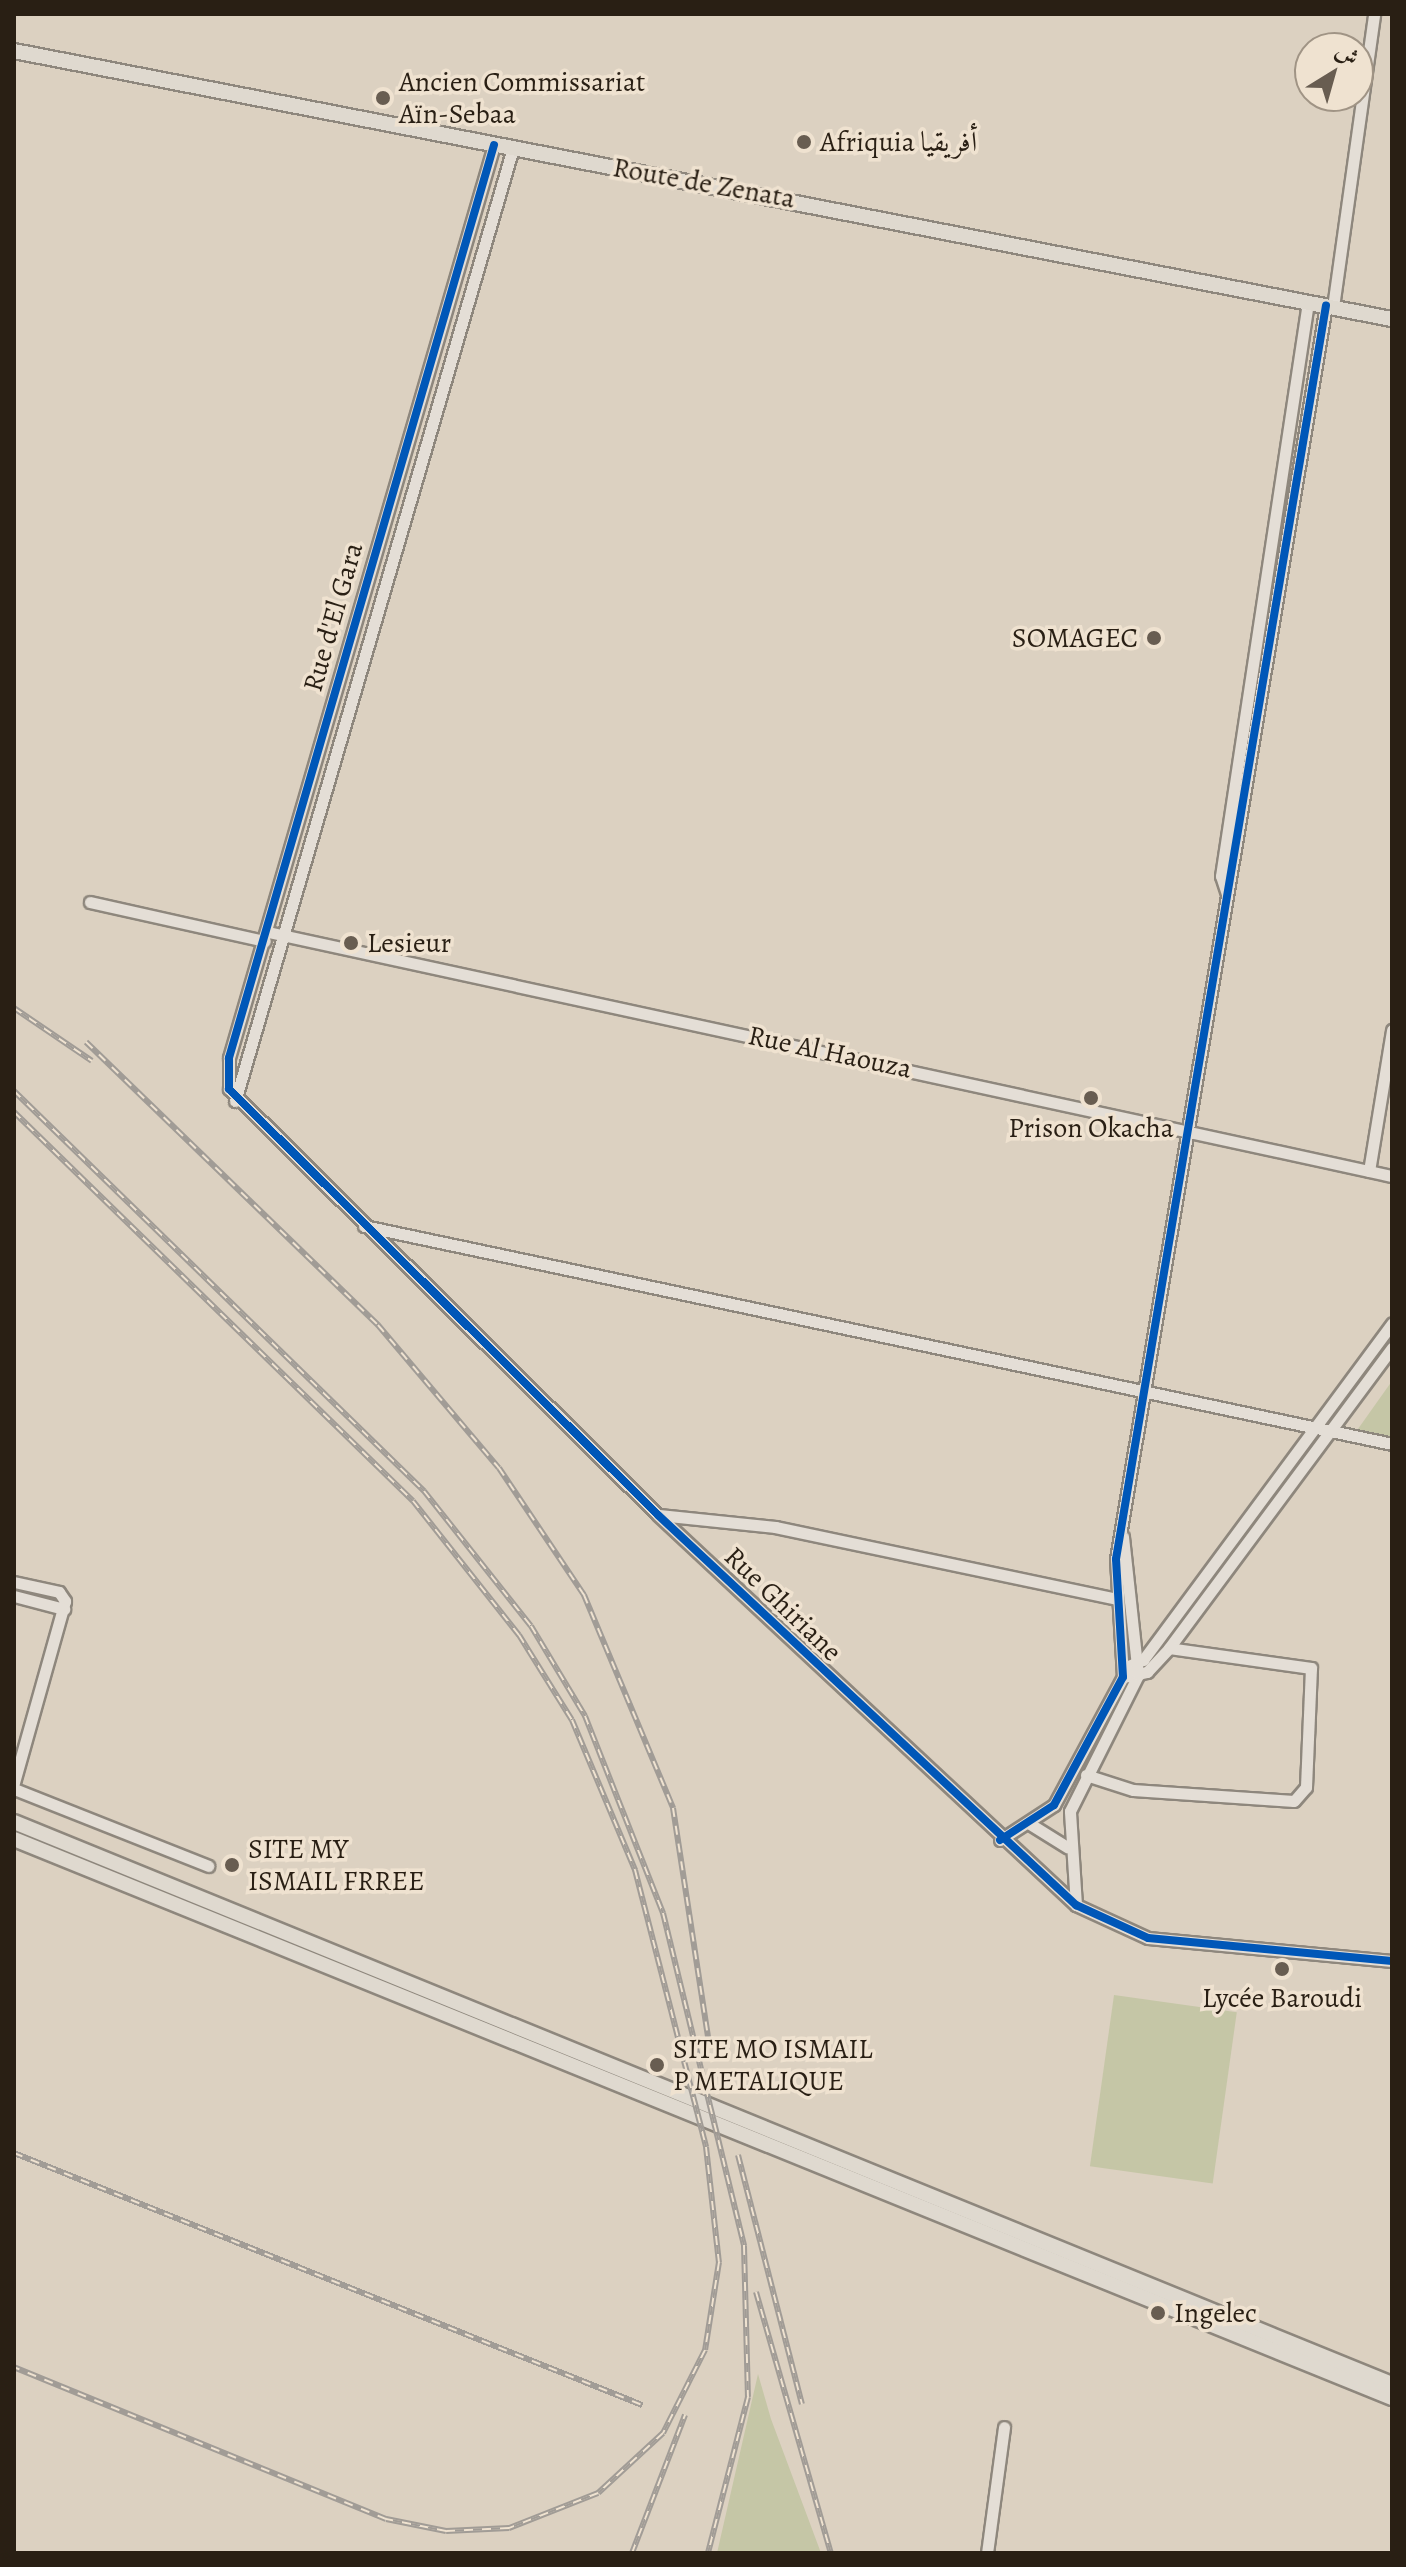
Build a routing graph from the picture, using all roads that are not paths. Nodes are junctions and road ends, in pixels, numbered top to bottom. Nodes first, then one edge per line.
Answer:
1 (1374, 14) edge
2 (14, 51) edge
3 (494, 145) junction
4 (513, 148) junction
5 (1308, 302) junction
6 (1333, 307) junction
7 (1392, 319) edge
8 (419, 397) junction
9 (437, 401) junction
10 (1227, 894) junction
11 (90, 902) dead end
12 (283, 935) junction
13 (266, 936) junction
14 (1392, 1030) edge
15 (235, 1101) junction
16 (1189, 1133) junction
17 (1369, 1171) junction
18 (1392, 1176) edge
19 (363, 1226) junction
20 (1392, 1323) edge
21 (1392, 1348) edge
22 (1145, 1393) junction
23 (1310, 1427) junction
24 (1326, 1430) junction
25 (1392, 1444) edge
26 (658, 1515) junction
27 (1123, 1537) junction
28 (14, 1582) edge
29 (14, 1596) edge
30 (1117, 1599) junction
31 (64, 1609) junction
32 (1169, 1648) junction
33 (1138, 1670) junction
34 (1123, 1673) junction
35 (1086, 1775) junction
36 (14, 1783) edge
37 (14, 1789) edge
38 (14, 1822) edge
39 (1030, 1824) junction
40 (14, 1839) edge
41 (1000, 1840) junction
42 (1067, 1847) junction
43 (208, 1866) dead end
44 (1076, 1905) junction
45 (1392, 1961) edge
46 (1392, 2384) edge
47 (1392, 2398) edge
48 (1004, 2427) dead end
49 (987, 2553) edge

1 - 6 street
2 - 3 main road, Route de Zenata
3 - 4 main road, Route de Zenata
3 - 8 street, Rue d'El Gara
4 - 5 main road, Route de Zenata
4 - 9 street, Rue d'El Gara
5 - 6 main road, Route de Zenata
5 - 10 street
6 - 7 main road, Route de Zenata
6 - 10 street
8 - 9 street
8 - 13 street, Rue d'El Gara
9 - 12 street, Rue d'El Gara
10 - 16 street
11 - 13 street, Rue Al Haouza
12 - 13 street, Rue Al Haouza
12 - 15 street, Rue d'El Gara
12 - 16 street, Rue Al Haouza
13 - 15 street, Rue d'El Gara
14 - 17 street
15 - 19 street, Rue Ghiriane
16 - 17 street, Rue Al Haouza
16 - 22 street
17 - 18 street, Rue Al Haouza
19 - 22 street
19 - 26 street, Rue Ghiriane
20 - 23 street
21 - 24 street
22 - 23 street
22 - 27 street
23 - 24 street
23 - 33 street
24 - 25 street
24 - 32 street
26 - 30 street
26 - 41 street, Rue Ghiriane
27 - 30 street
27 - 33 street
28 - 31 street
29 - 31 street
30 - 34 street
31 - 36 street
32 - 33 street
32 - 35 street
33 - 34 street
33 - 35 street
34 - 39 street
35 - 42 street
37 - 43 street
38 - 46 main road
39 - 41 street
39 - 42 street
40 - 47 main road
41 - 44 street, Rue Ghiriane
42 - 44 street
44 - 45 street, Rue Ghiriane
48 - 49 street

